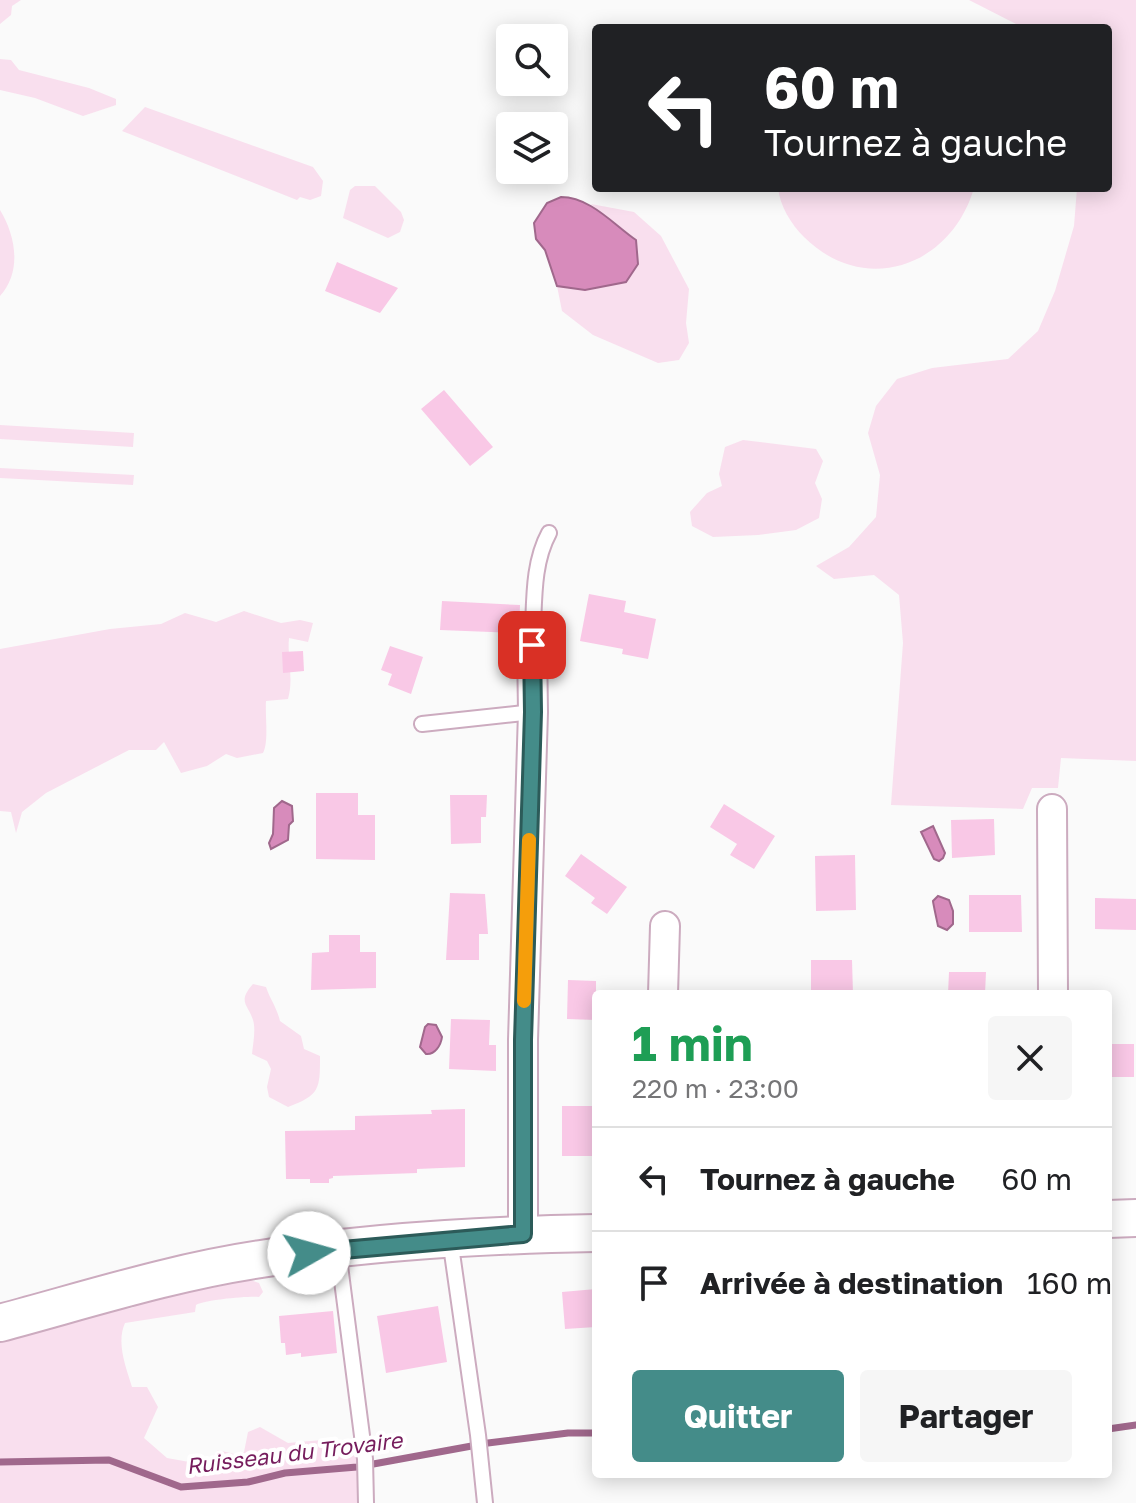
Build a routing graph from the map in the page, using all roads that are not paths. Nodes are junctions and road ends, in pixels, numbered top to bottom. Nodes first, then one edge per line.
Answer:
1 (549, 533) dead end
2 (532, 645) joint
3 (533, 712) junction
4 (422, 724) dead end
5 (1052, 809) dead end
6 (665, 926) dead end
7 (663, 990) edge
8 (1053, 990) edge
9 (1136, 1218) edge
10 (1112, 1219) edge
11 (592, 1233) edge
12 (523, 1234) junction
13 (450, 1239) junction
14 (338, 1250) junction
15 (0, 1323) edge
16 (366, 1503) edge
17 (485, 1503) edge

1 - 2 lane
2 - 3 street
3 - 4 lane
3 - 12 street
5 - 8 street
6 - 7 street
9 - 10 street
11 - 12 street
12 - 13 street
13 - 14 street
13 - 17 lane
14 - 15 street
14 - 16 lane

